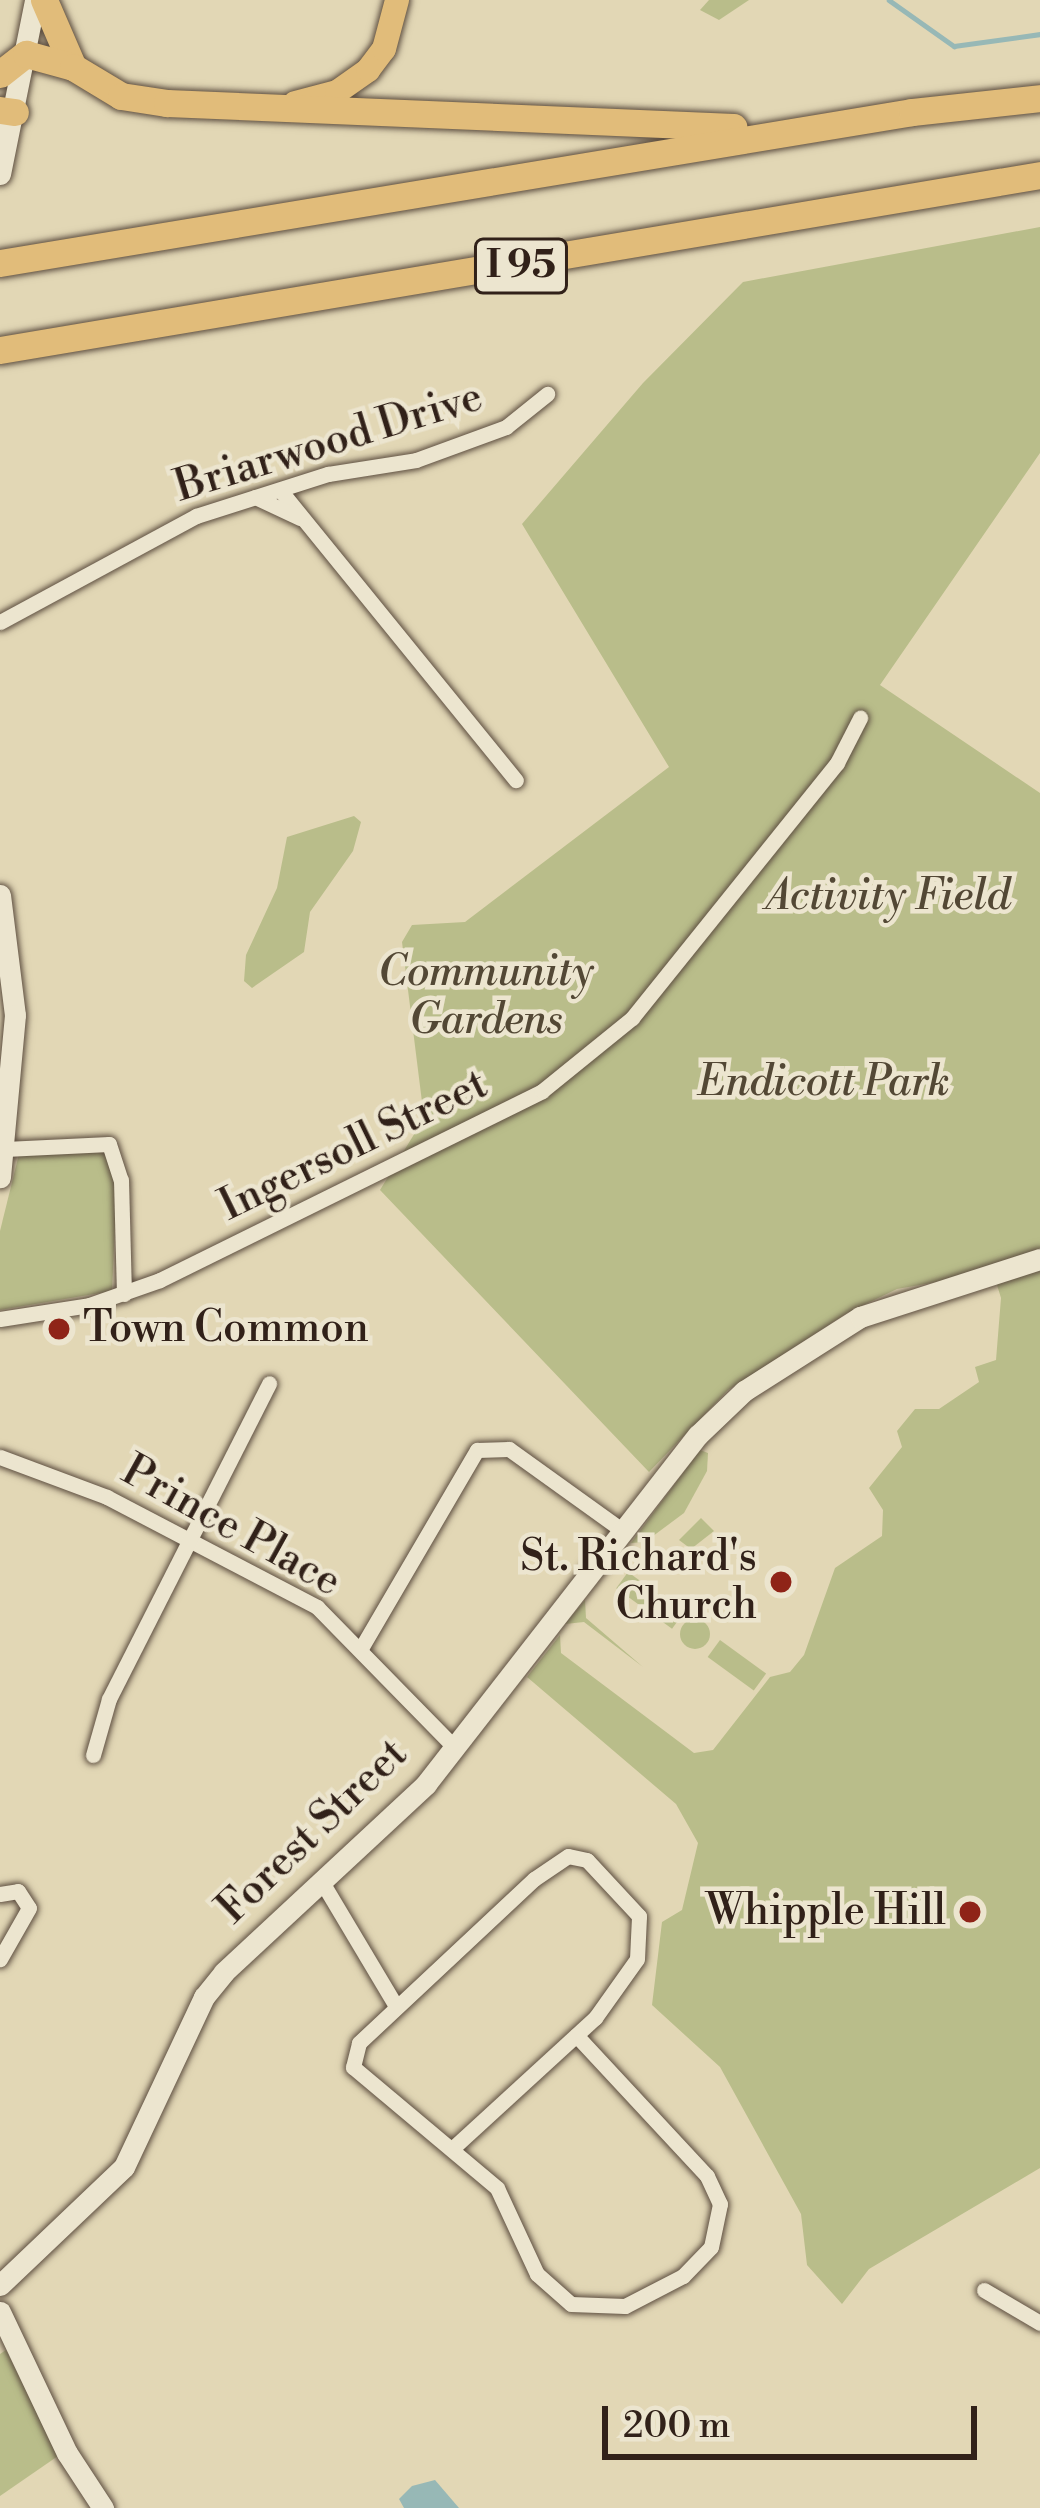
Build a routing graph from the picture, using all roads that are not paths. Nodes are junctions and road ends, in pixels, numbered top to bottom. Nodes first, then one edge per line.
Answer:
1 (39, 0) edge
2 (397, 0) edge
3 (26, 54) junction
4 (73, 67) junction
5 (0, 74) edge
6 (1040, 98) edge
7 (274, 107) junction
8 (7, 111) edge
9 (843, 123) junction
10 (0, 174) edge
11 (1040, 176) edge
12 (0, 263) edge
13 (0, 350) edge
14 (548, 394) dead end
15 (280, 490) junction
16 (255, 497) junction
17 (300, 518) junction
18 (0, 622) edge
19 (860, 718) dead end
20 (516, 780) dead end
21 (0, 895) edge
22 (5, 1149) junction
23 (0, 1177) edge
24 (1040, 1259) edge
25 (124, 1294) junction
26 (0, 1319) edge
27 (268, 1383) dead end
28 (0, 1457) edge
29 (619, 1528) junction
30 (190, 1540) junction
31 (360, 1650) junction
32 (454, 1747) junction
33 (93, 1755) dead end
34 (322, 1882) junction
35 (0, 1894) edge
36 (4, 1932) edge
37 (0, 1959) edge
38 (396, 2006) junction
39 (576, 2035) junction
40 (454, 2148) junction
41 (24, 2258) junction
42 (0, 2262) edge
43 (0, 2285) edge
44 (984, 2290) dead end
45 (0, 2312) edge
46 (1040, 2323) edge
47 (103, 2508) edge

1 - 3 street
1 - 4 highway
2 - 7 main road
3 - 4 highway
3 - 5 highway
3 - 8 street
4 - 7 highway
6 - 9 highway, I 95
7 - 9 highway
8 - 10 street
9 - 12 highway, I 95
11 - 13 highway, I 95
14 - 15 street, Briarwood Drive
15 - 16 street, Briarwood Drive
15 - 17 street
16 - 17 street
16 - 18 street, Briarwood Drive
17 - 20 street
19 - 25 street, Ingersoll Street
21 - 22 street
22 - 23 street
22 - 25 street
24 - 29 street, Forest Street
25 - 26 street, Ingersoll Street
27 - 30 street
28 - 30 street, Prince Place
29 - 31 street
29 - 32 street, Forest Street
30 - 31 street, Prince Place
30 - 33 street
31 - 32 street, Prince Place
32 - 34 street, Forest Street
34 - 38 street
34 - 41 street, Forest Street
35 - 36 street
36 - 37 street
38 - 39 street
38 - 40 street
39 - 40 street
39 - 40 street
41 - 42 street
41 - 43 street, Forest Street
44 - 46 street
45 - 47 street

